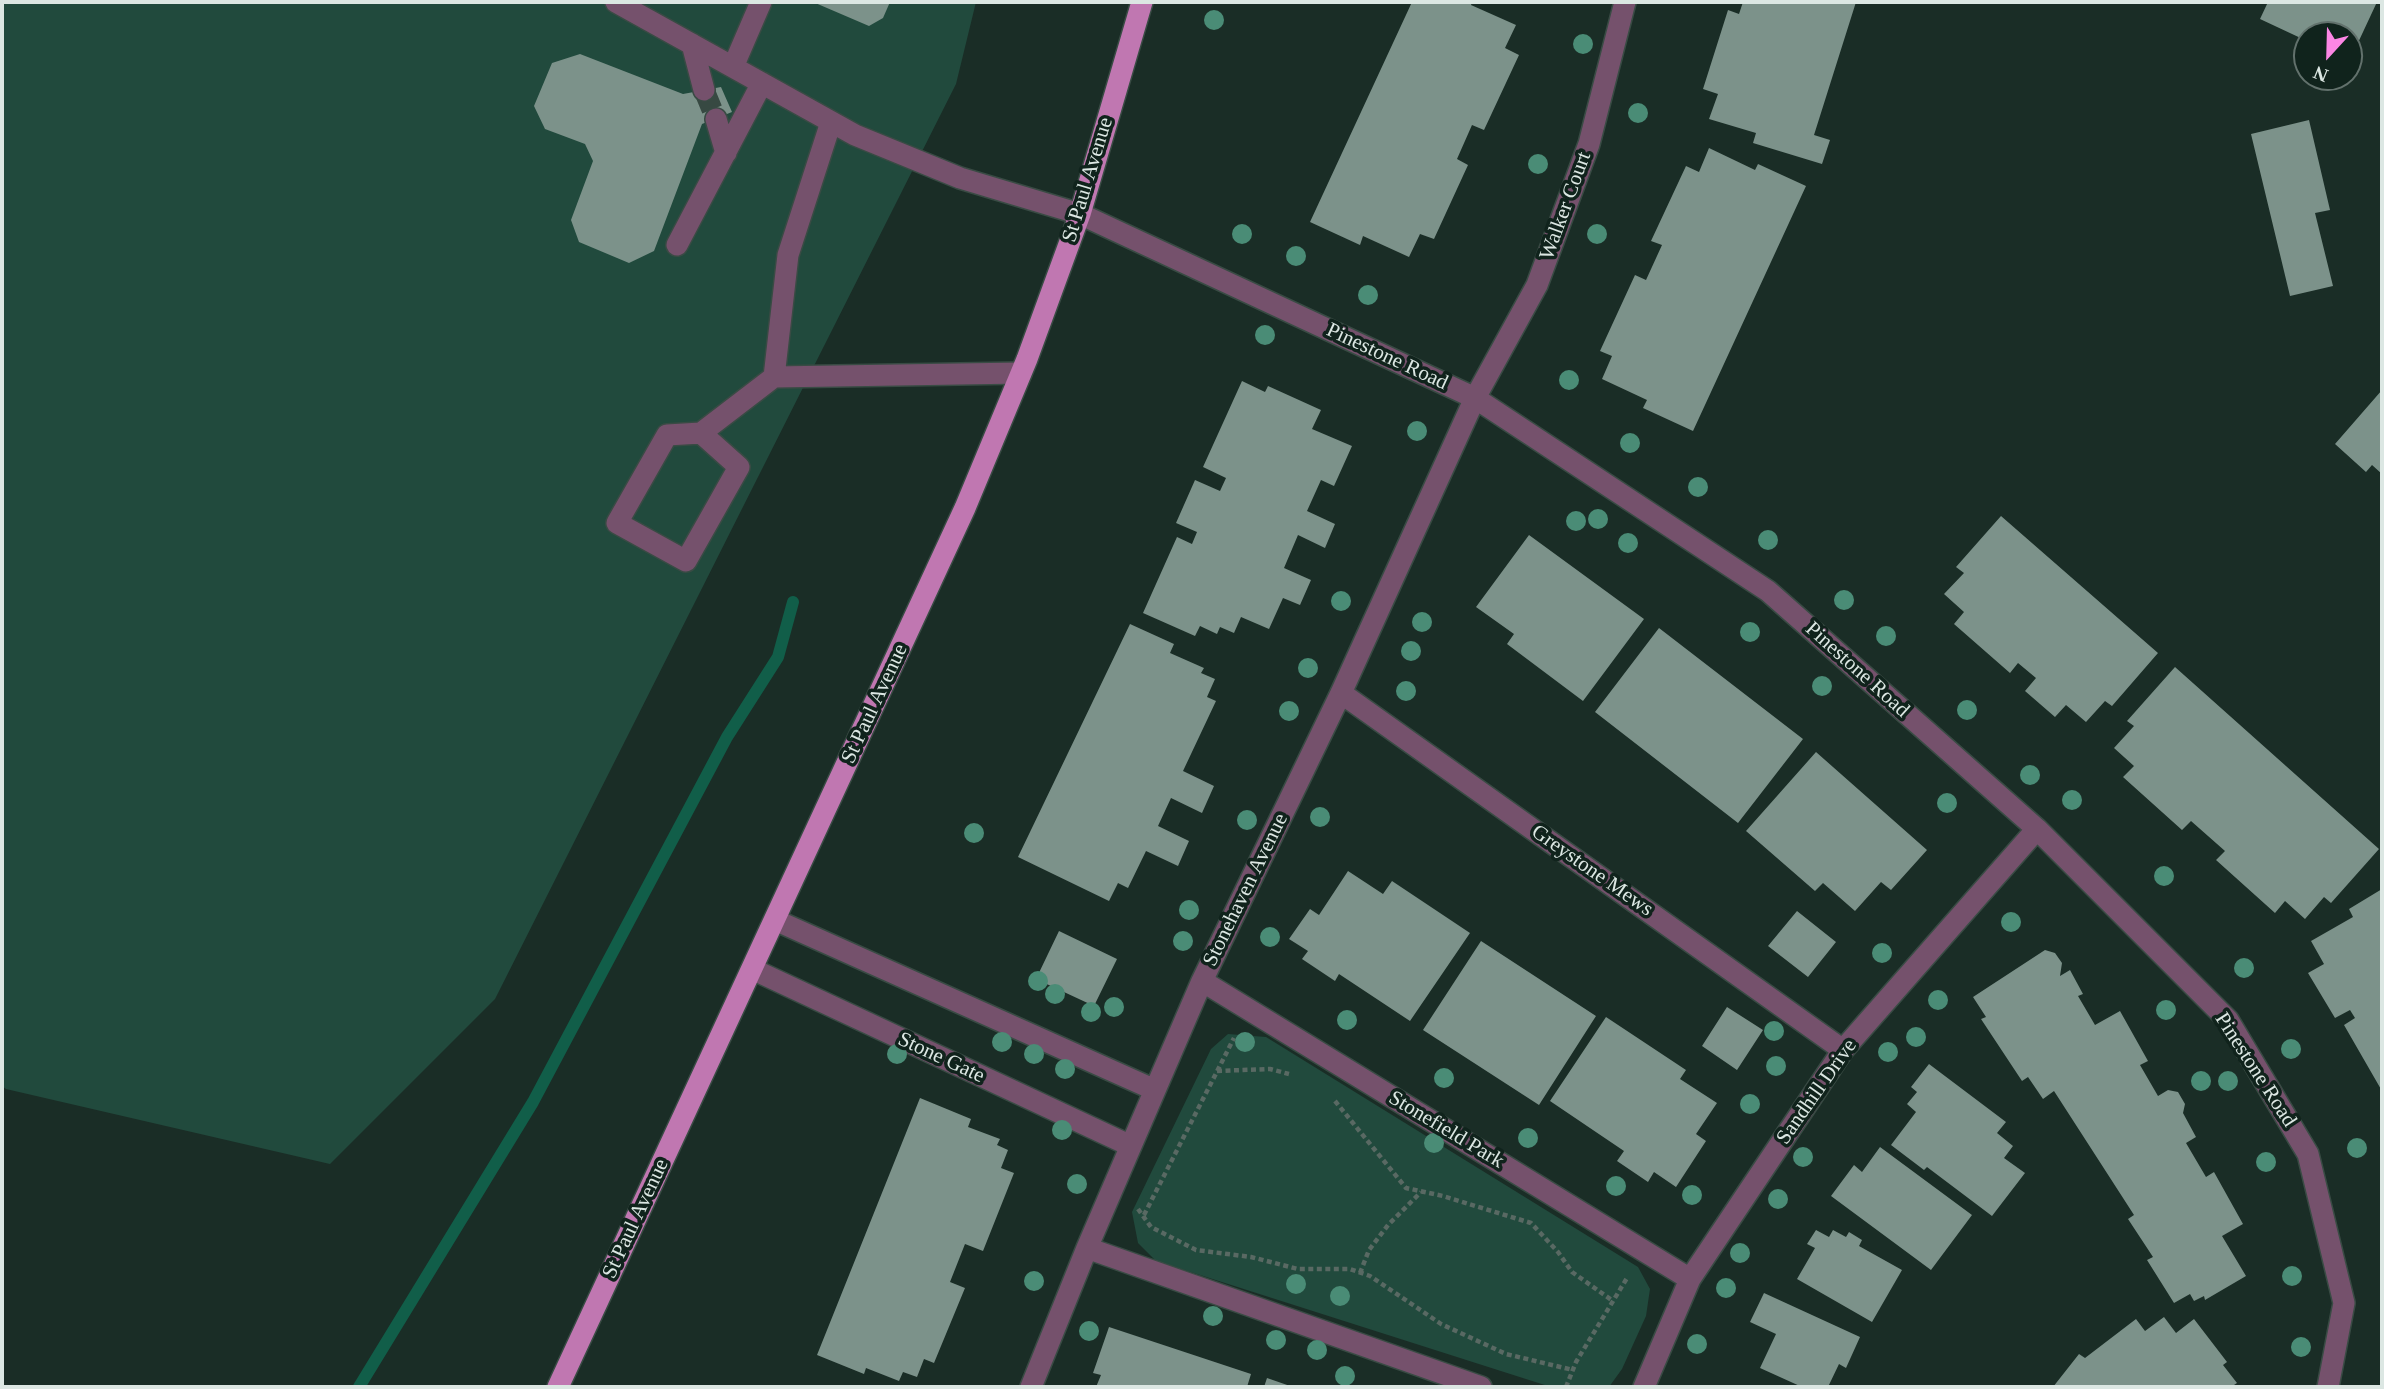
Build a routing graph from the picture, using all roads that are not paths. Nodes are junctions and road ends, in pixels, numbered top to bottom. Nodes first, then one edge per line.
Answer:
1 (616, 2) edge
2 (761, 2) edge
3 (1142, 2) edge
4 (1625, 2) edge
5 (692, 44) junction
6 (733, 66) junction
7 (762, 83) junction
8 (704, 90) tunnel mouth
9 (716, 119) tunnel mouth
10 (831, 122) junction
11 (726, 153) junction
12 (1080, 214) junction
13 (677, 245) dead end
14 (1021, 373) junction
15 (774, 377) junction
16 (1475, 398) junction
17 (701, 433) junction
18 (1341, 693) junction
19 (2037, 829) junction
20 (775, 920) junction
21 (752, 969) junction
22 (1202, 981) junction
23 (1843, 1050) junction
24 (1155, 1090) junction
25 (1131, 1146) junction
26 (1087, 1248) junction
27 (1690, 1279) junction
28 (558, 1387) edge
29 (1031, 1387) edge
30 (1481, 1387) edge
31 (1644, 1387) edge
32 (2328, 1387) edge

1 - 5 street, Pinestone Road
2 - 6 street
3 - 12 main road, St Paul Avenue
4 - 16 street, Walker Court
5 - 6 street, Pinestone Road
5 - 8 street
6 - 7 street, Pinestone Road
7 - 10 street, Pinestone Road
7 - 11 street
9 - 11 street
10 - 12 street, Pinestone Road
10 - 15 street
11 - 13 street
12 - 14 main road, St Paul Avenue
12 - 16 street, Pinestone Road
14 - 15 street
14 - 20 main road, St Paul Avenue
15 - 17 street
16 - 18 street, Stonehaven Avenue
16 - 19 street, Pinestone Road
17 - 17 street
18 - 22 street, Stonehaven Avenue
18 - 23 street, Greystone Mews
19 - 23 street, Sandhill Drive
19 - 32 street, Pinestone Road
20 - 21 main road, St Paul Avenue
20 - 24 street
21 - 25 street, Stone Gate
21 - 28 main road, St Paul Avenue
22 - 24 street, Stonehaven Avenue
22 - 27 street, Stonefield Park
23 - 27 street, Sandhill Drive
24 - 25 street, Stonehaven Avenue
25 - 26 street, Stonehaven Avenue
26 - 29 street, Stonehaven Avenue
26 - 30 street
27 - 31 street, Sandhill Drive

